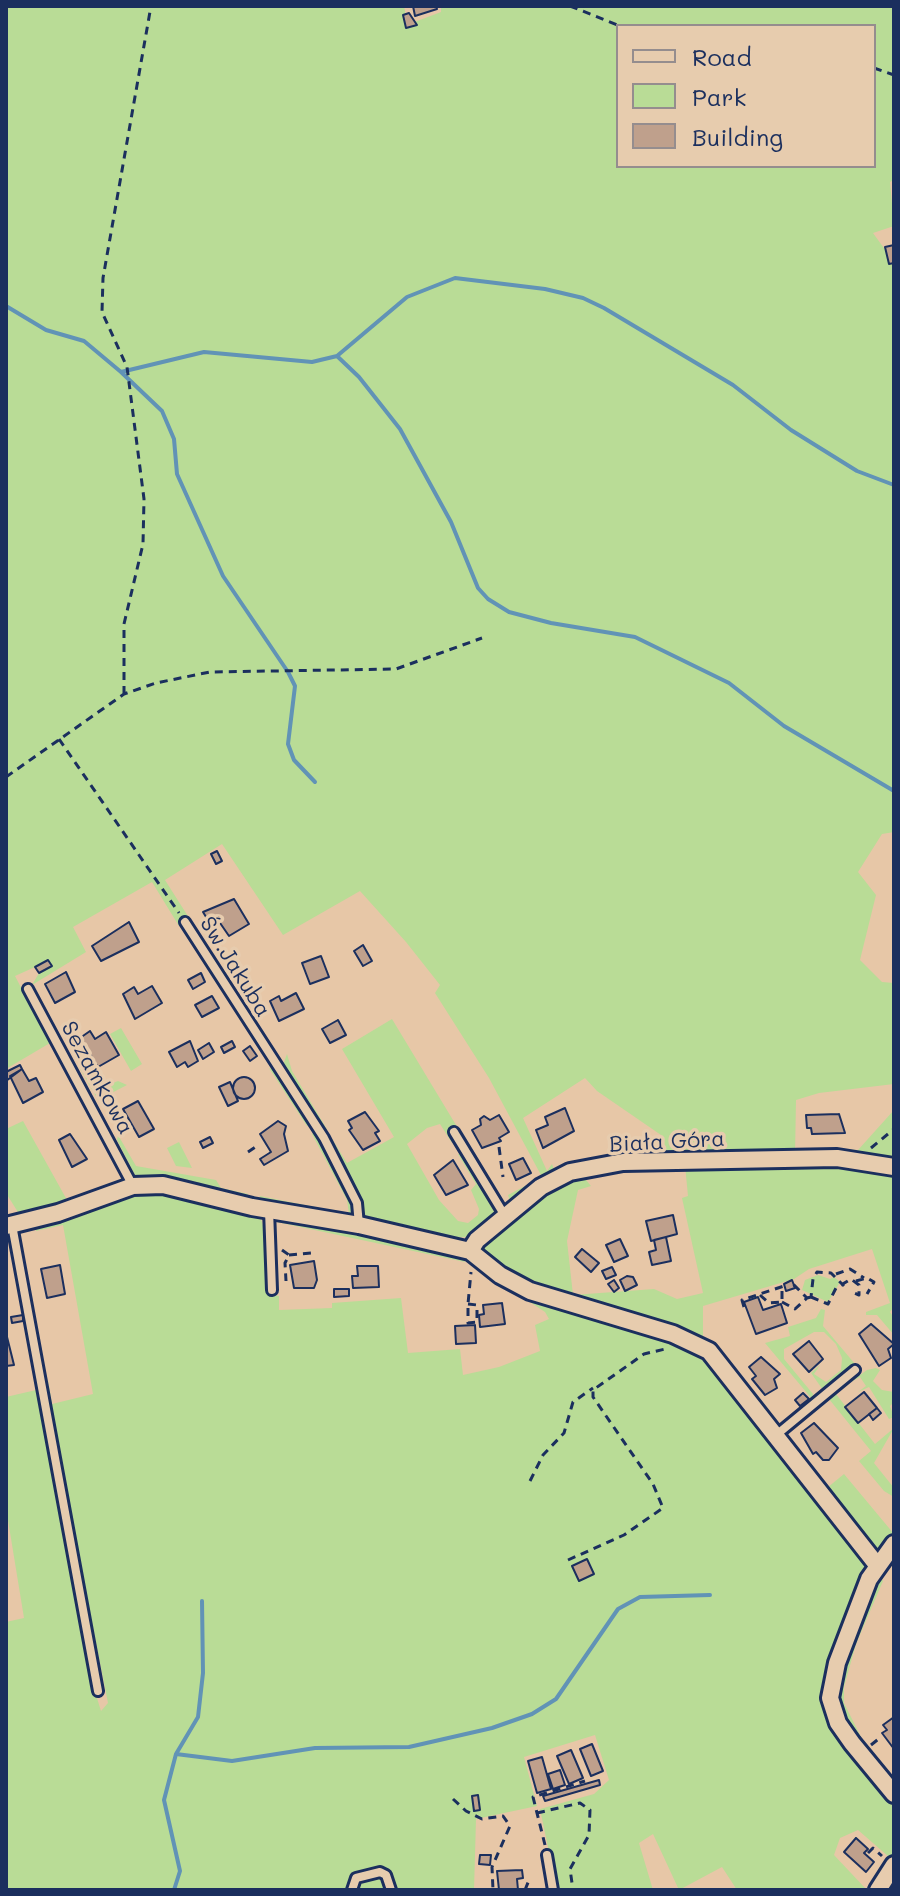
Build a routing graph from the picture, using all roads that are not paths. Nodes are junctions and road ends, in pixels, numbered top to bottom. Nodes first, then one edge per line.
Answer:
1 (185, 922) road end
2 (28, 989) dead end
3 (454, 1132) dead end
4 (894, 1167) edge
5 (133, 1186) junction
6 (269, 1210) junction
7 (506, 1216) junction
8 (359, 1225) junction
9 (9, 1226) edge
10 (472, 1258) junction
11 (272, 1290) dead end
12 (855, 1370) dead end
13 (774, 1437) junction
14 (894, 1544) edge
15 (877, 1565) junction
16 (98, 1691) dead end
17 (894, 1794) edge
18 (546, 1851) road end
19 (889, 1861) edge
20 (352, 1890) edge
21 (391, 1890) edge
22 (553, 1890) edge
23 (878, 1890) edge

1 - 8 lane, Św.Jakuba
2 - 5 lane, Sezamkowa
3 - 7 lane
4 - 7 street, Biała Góra
5 - 6 street
5 - 9 street
6 - 8 street
6 - 11 lane
7 - 10 street, Biała Góra
8 - 10 street
9 - 16 lane
10 - 13 street
12 - 13 lane
13 - 15 street
14 - 15 street
15 - 17 street
18 - 22 lane
19 - 23 street
20 - 21 lane

